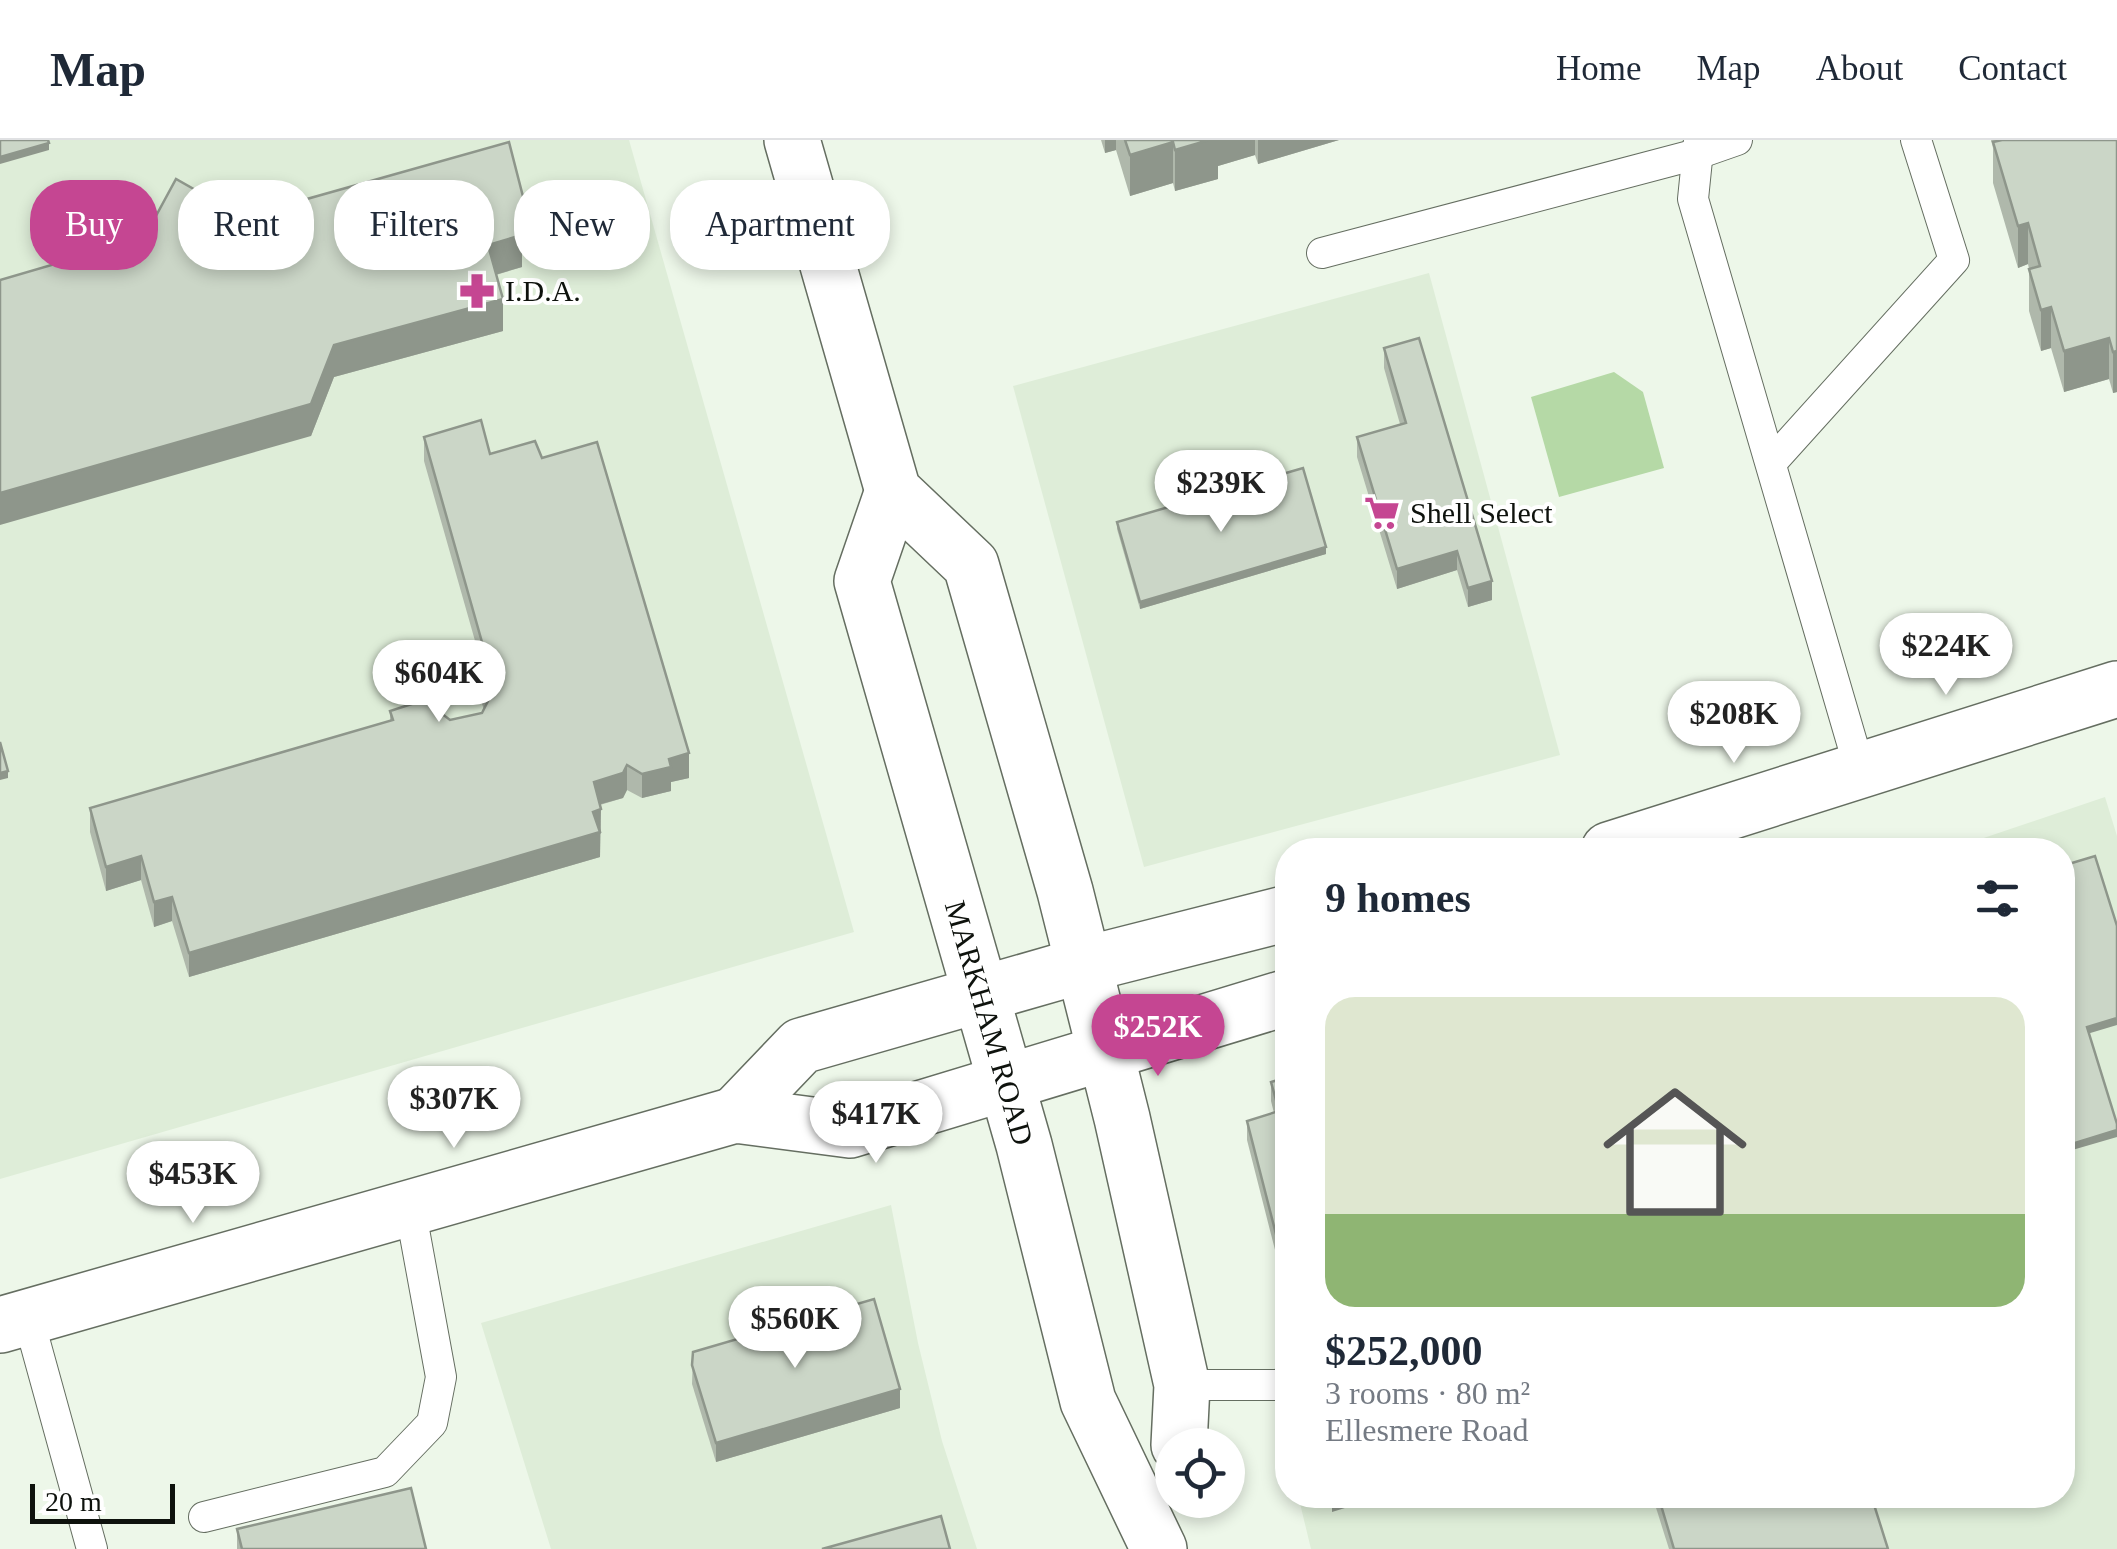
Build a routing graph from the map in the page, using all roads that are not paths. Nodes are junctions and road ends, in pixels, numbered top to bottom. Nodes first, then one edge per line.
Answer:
1 (792, 140) edge
2 (1737, 140) edge
3 (1916, 140) edge
4 (1698, 147) edge
5 (1322, 253) dead end
6 (1770, 463) junction
7 (893, 491) junction
8 (2117, 688) edge
9 (1860, 770) junction
10 (1647, 838) edge
11 (1275, 916) edge
12 (1084, 965) junction
13 (981, 993) junction
14 (1275, 1002) edge
15 (1106, 1052) junction
16 (1006, 1082) junction
17 (735, 1115) junction
18 (410, 1208) junction
19 (14, 1322) edge
20 (1182, 1385) junction
21 (1275, 1385) edge
22 (1180, 1428) edge
23 (204, 1517) dead end
24 (1176, 1518) edge
25 (92, 1549) edge
26 (1159, 1549) edge
27 (1175, 1549) edge

1 - 7 main road
2 - 4 lane
3 - 6 lane
4 - 5 lane
4 - 6 lane
6 - 9 lane
7 - 12 main road
7 - 13 main road, MARKHAM ROAD
8 - 9 main road
9 - 10 main road
11 - 12 main road
12 - 13 main road
12 - 15 main road
13 - 16 main road, MARKHAM ROAD
13 - 17 main road
14 - 15 main road
15 - 16 main road
15 - 20 main road
16 - 17 main road
16 - 26 main road, MARKHAM ROAD
17 - 18 main road
18 - 19 main road
18 - 23 lane
19 - 25 lane
20 - 21 lane
20 - 22 main road
24 - 27 main road

